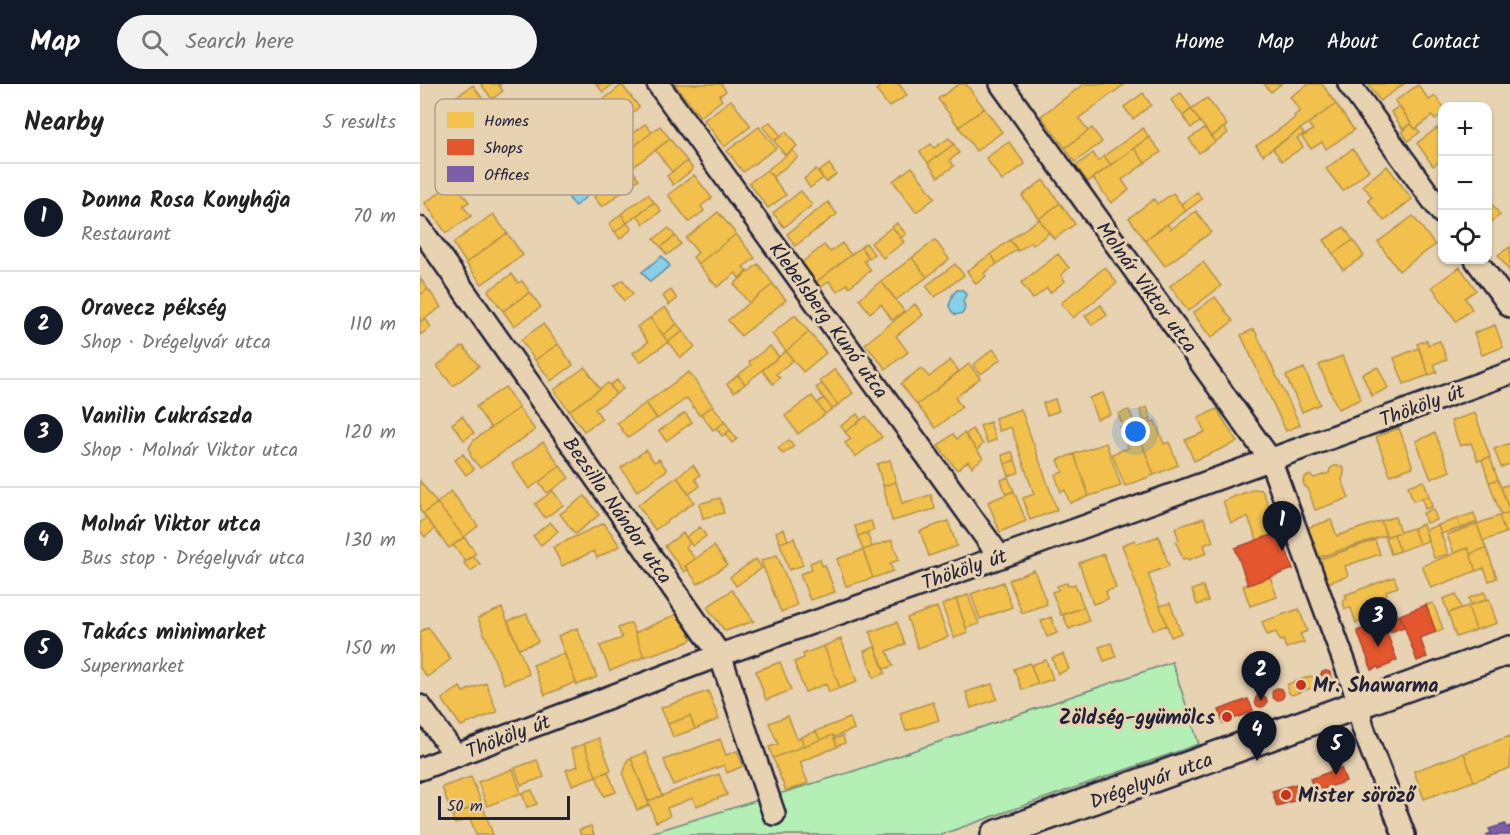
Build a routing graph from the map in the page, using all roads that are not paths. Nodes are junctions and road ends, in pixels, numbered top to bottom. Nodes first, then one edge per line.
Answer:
1 (658, 84) edge
2 (1000, 84) edge
3 (1349, 84) edge
4 (1441, 210) edge
5 (420, 228) edge
6 (1479, 264) edge
7 (1510, 306) edge
8 (1510, 373) edge
9 (1270, 459) junction
10 (1000, 557) junction
11 (1510, 650) edge
12 (720, 654) junction
13 (1357, 705) junction
14 (420, 706) edge
15 (456, 756) junction
16 (420, 769) edge
17 (774, 814) dead end
18 (995, 835) edge
19 (1404, 835) edge

1 - 10 street, Klebelsberg Kunó utca
2 - 9 street, Molnár Viktor utca
3 - 4 street
5 - 12 street, Bezsilla Nándor utca
6 - 7 street
8 - 9 street, Thököly út
9 - 10 street, Thököly út
9 - 13 street, Molnár Viktor utca
10 - 12 street, Thököly út
11 - 13 main road, Drégelyvár utca
12 - 15 street, Thököly út
12 - 17 street, Bezsilla Nándor utca
13 - 18 main road, Drégelyvár utca
13 - 19 street, Molnár Viktor utca
14 - 15 street
15 - 16 street, Thököly út

